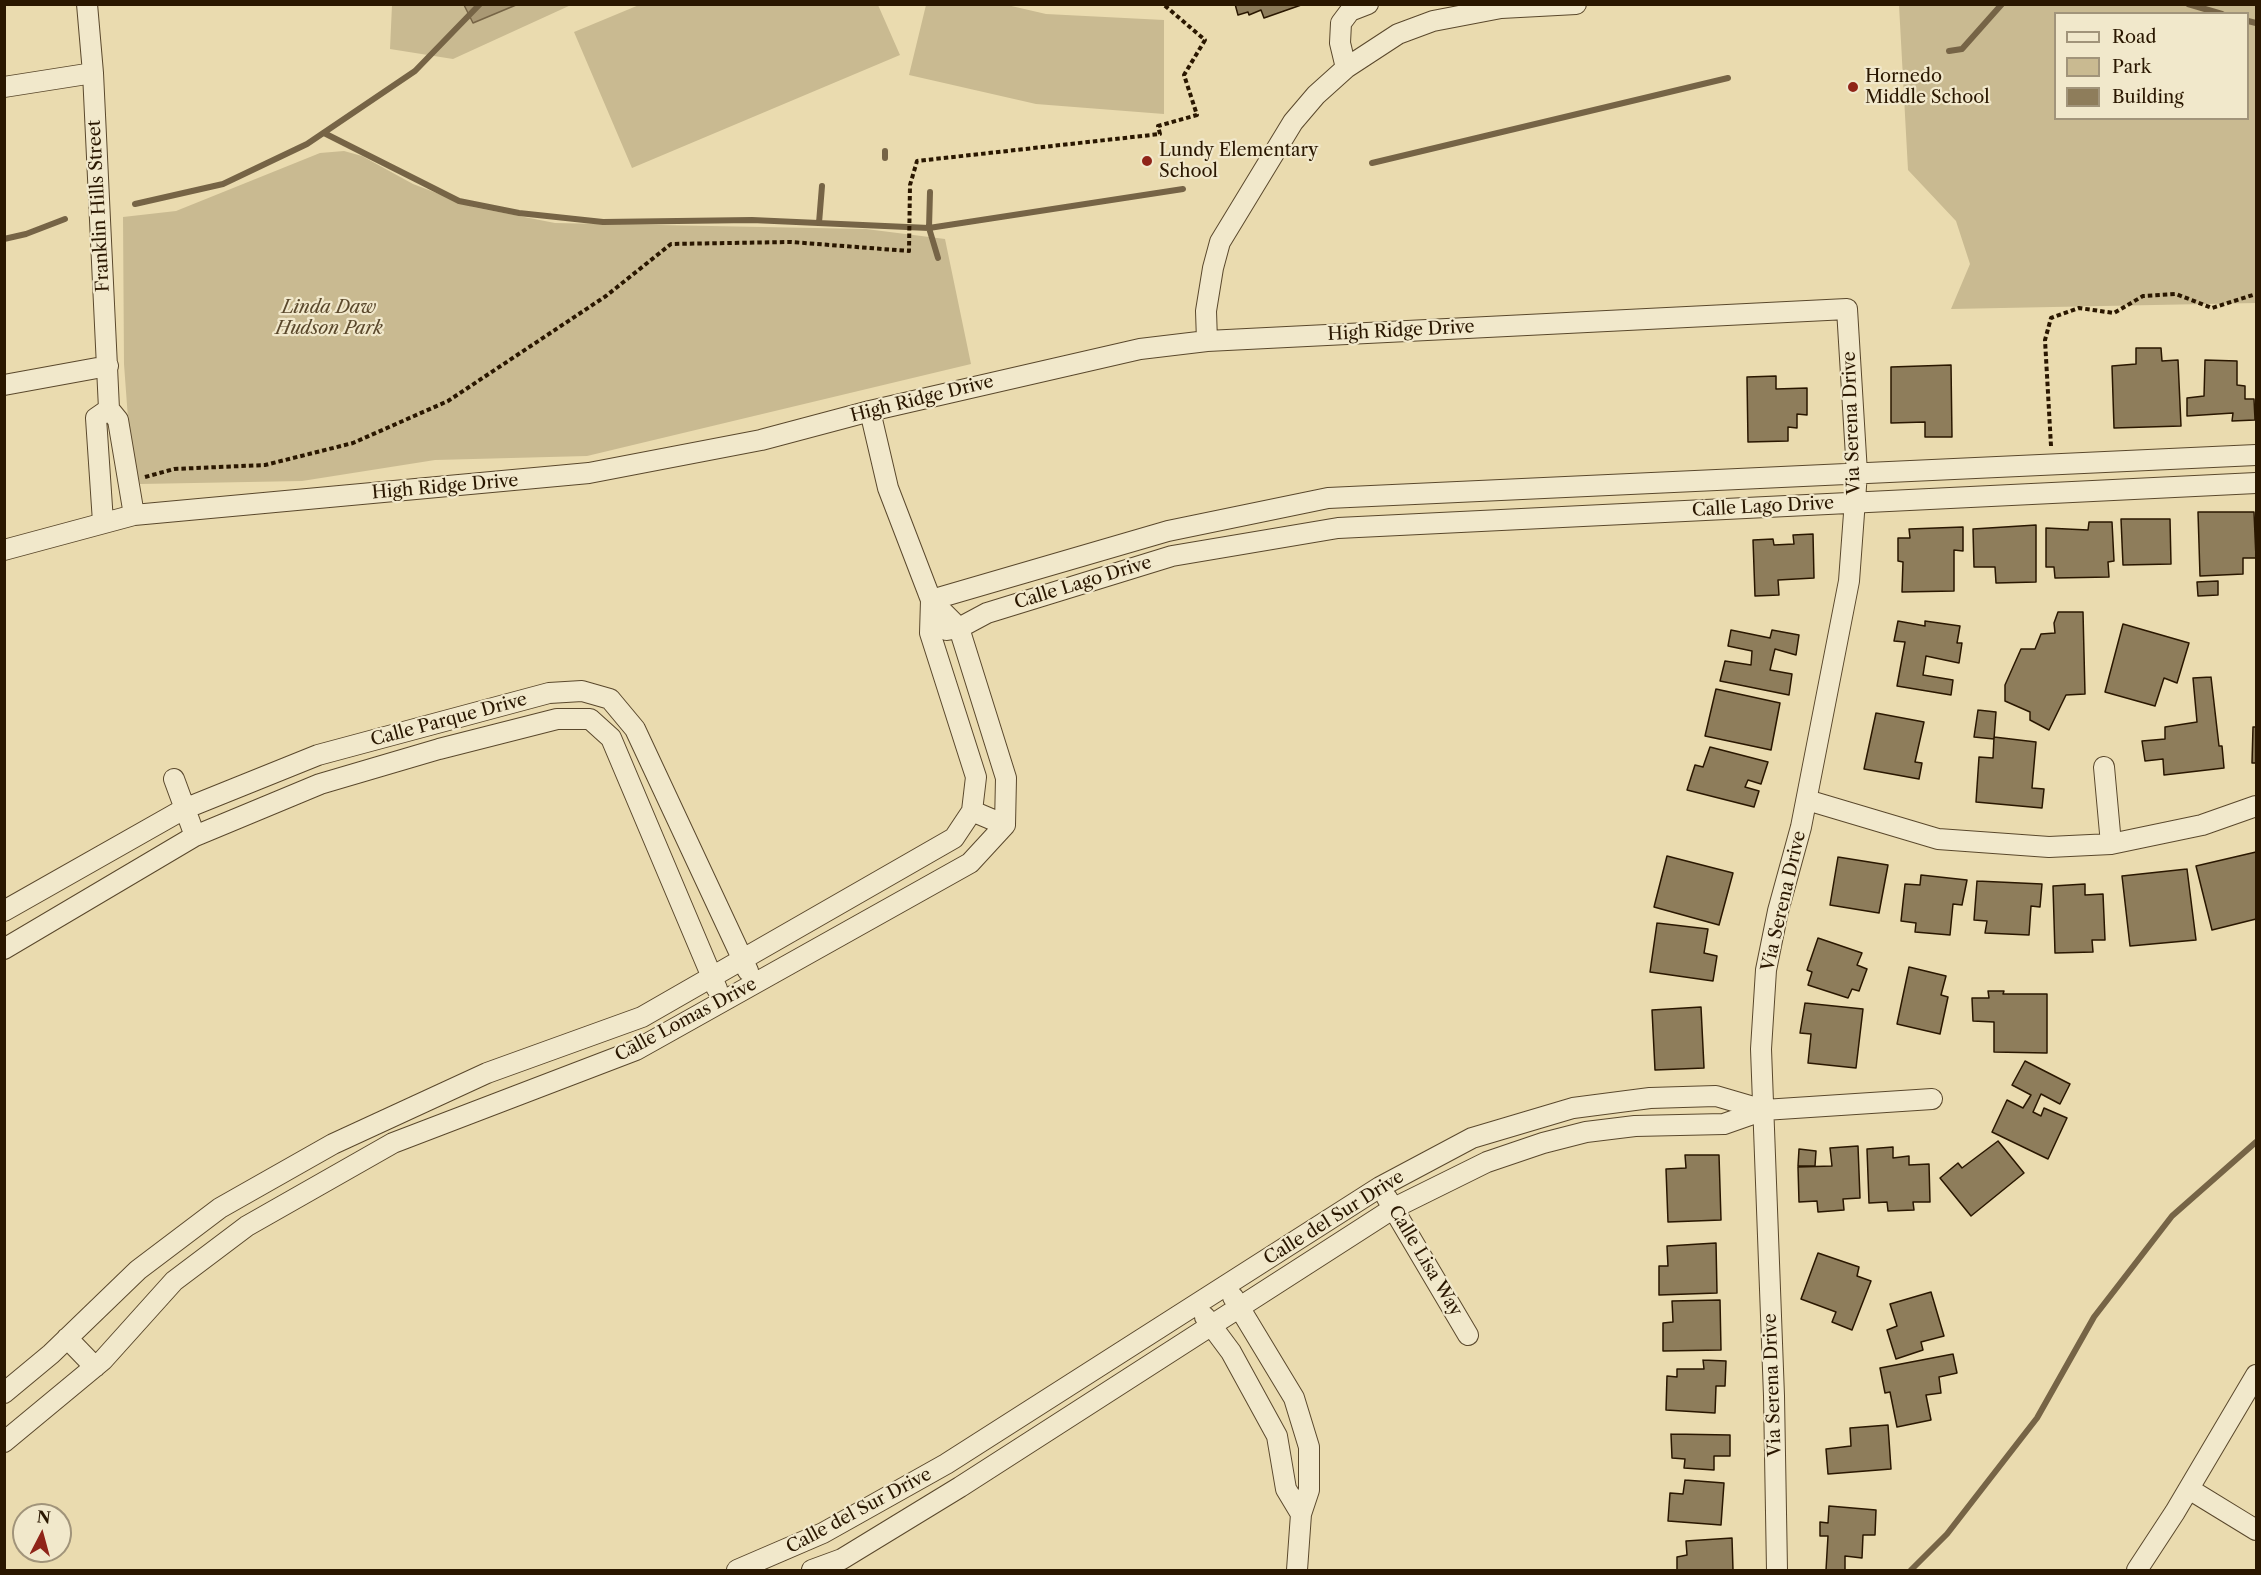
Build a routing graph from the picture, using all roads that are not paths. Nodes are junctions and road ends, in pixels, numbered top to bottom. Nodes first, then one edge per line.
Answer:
1 (87, 4) edge
2 (1368, 4) edge
3 (1576, 4) edge
4 (1503, 6) edge
5 (1346, 68) junction
6 (93, 73) junction
7 (4, 87) edge
8 (1847, 309) joint
9 (1207, 341) junction
10 (108, 366) junction
11 (4, 385) edge
12 (109, 408) junction
13 (870, 411) junction
14 (2256, 455) edge
15 (2114, 463) junction
16 (1857, 473) junction
17 (2256, 483) edge
18 (1555, 488) junction
19 (2114, 490) junction
20 (1856, 502) junction
21 (134, 515) junction
22 (1235, 517) junction
23 (1555, 517) junction
24 (103, 522) junction
25 (1240, 545) junction
26 (4, 550) edge
27 (931, 600) junction
28 (959, 628) junction
29 (930, 633) junction
30 (596, 695) junction
31 (590, 719) junction
32 (2104, 767) dead end
33 (174, 779) dead end
34 (1807, 800) junction
35 (2256, 806) edge
36 (184, 809) junction
37 (972, 810) junction
38 (1005, 825) junction
39 (195, 836) junction
40 (2111, 844) junction
41 (885, 877) junction
42 (902, 901) junction
43 (4, 911) edge
44 (4, 950) edge
45 (742, 959) junction
46 (712, 977) junction
47 (754, 984) junction
48 (722, 1002) junction
49 (1932, 1099) dead end
50 (1764, 1110) junction
51 (387, 1119) junction
52 (393, 1143) junction
53 (1380, 1187) junction
54 (1394, 1208) junction
55 (1225, 1286) junction
56 (1196, 1305) junction
57 (1241, 1308) junction
58 (1212, 1326) junction
59 (1468, 1335) dead end
60 (67, 1338) junction
61 (95, 1367) junction
62 (2256, 1375) edge
63 (4, 1393) edge
64 (4, 1442) edge
65 (1309, 1447) junction
66 (1280, 1453) junction
67 (946, 1464) junction
68 (960, 1487) junction
69 (2189, 1489) junction
70 (1301, 1514) junction
71 (2256, 1530) edge
72 (737, 1570) edge
73 (812, 1570) edge
74 (1297, 1570) edge
75 (1778, 1570) edge
76 (2137, 1570) edge

1 - 6 street, Franklin Hills Street
2 - 5 street
3 - 4 street
4 - 5 street
5 - 9 street
6 - 7 street
6 - 10 street, Franklin Hills Street
8 - 9 street, High Ridge Drive
8 - 16 street, Via Serena Drive
9 - 13 street, High Ridge Drive
10 - 11 street
10 - 12 street, Franklin Hills Street
12 - 21 street, Franklin Hills Street
12 - 24 street, Franklin Hills Street
13 - 21 street, High Ridge Drive
13 - 27 street, Calle Lomas Drive
14 - 15 street, Calle Lago Drive
15 - 16 street, Calle Lago Drive
15 - 19 street
16 - 18 street, Calle Lago Drive
16 - 20 street, Via Serena Drive
17 - 19 street, Calle Lago Drive
18 - 22 street, Calle Lago Drive
18 - 23 street
19 - 20 street, Calle Lago Drive
20 - 23 street, Calle Lago Drive
20 - 34 street, Via Serena Drive
21 - 24 street, High Ridge Drive
22 - 25 street
22 - 27 street, Calle Lago Drive
23 - 25 street, Calle Lago Drive
24 - 26 street, High Ridge Drive
25 - 28 street, Calle Lago Drive
27 - 28 street, Calle Lomas Drive
27 - 29 street, Calle Lomas Drive
28 - 29 street, Calle Lago Drive
28 - 38 street, Calle Lomas Drive
29 - 37 street, Calle Lomas Drive
30 - 31 street
30 - 36 street, Calle Parque Drive
30 - 45 street, Calle Parque Drive
31 - 39 street, Calle Parque Drive
31 - 46 street
32 - 40 street
33 - 36 street
34 - 40 street
34 - 50 street, Via Serena Drive
35 - 40 street
36 - 39 street
36 - 43 street, Calle Parque Drive
37 - 38 street
37 - 41 street, Calle Lomas Drive
38 - 42 street, Calle Lomas Drive
39 - 44 street, Calle Parque Drive
41 - 42 street
41 - 45 street, Calle Lomas Drive
42 - 47 street, Calle Lomas Drive
45 - 46 street, Calle Lomas Drive
45 - 47 street, Calle Parque Drive
46 - 48 street
46 - 51 street, Calle Lomas Drive
47 - 48 street, Calle Lomas Drive
48 - 52 street, Calle Lomas Drive
49 - 50 street, Calle del Sur Drive
50 - 53 street, Calle del Sur Drive
50 - 54 street, Calle del Sur Drive
50 - 75 street, Via Serena Drive
51 - 52 street
51 - 60 street, Calle Lomas Drive
52 - 61 street, Calle Lomas Drive
53 - 54 street, Calle Lisa Way
53 - 55 street, Calle del Sur Drive
54 - 57 street, Calle del Sur Drive
54 - 59 street, Calle Lisa Way
55 - 56 street, Calle del Sur Drive
55 - 57 street
56 - 58 street
56 - 67 street, Calle del Sur Drive
57 - 58 street, Calle del Sur Drive
57 - 65 street
58 - 66 street
58 - 68 street, Calle del Sur Drive
60 - 61 street
60 - 63 street, Calle Lomas Drive
61 - 64 street, Calle Lomas Drive
62 - 69 street
65 - 66 street
65 - 70 street
66 - 70 street
67 - 68 street, Calle del Sur Drive
67 - 72 street, Calle del Sur Drive
68 - 73 street, Calle del Sur Drive
69 - 71 street
69 - 76 street
70 - 74 street

